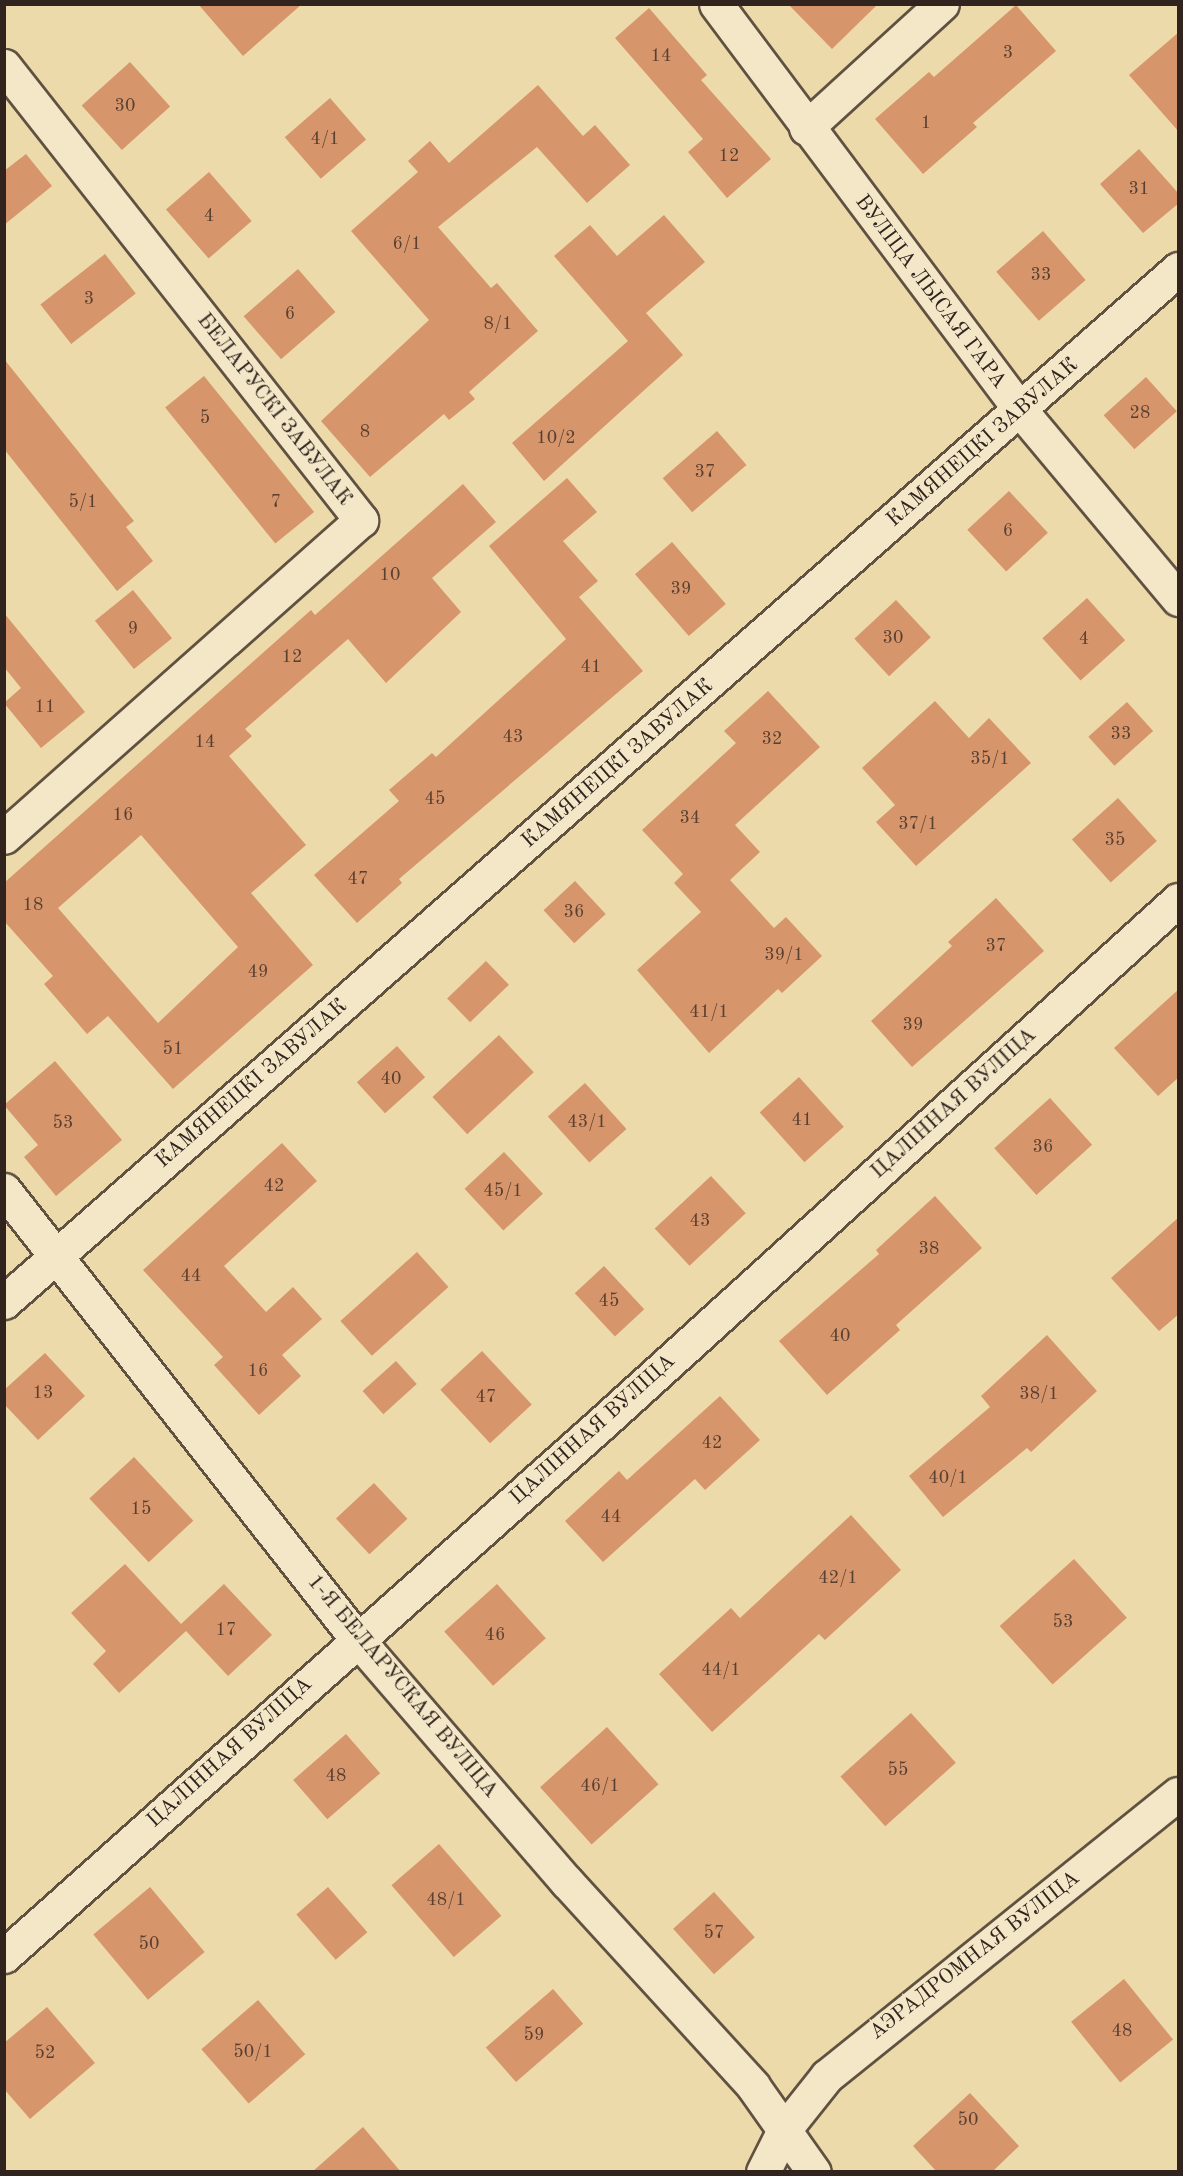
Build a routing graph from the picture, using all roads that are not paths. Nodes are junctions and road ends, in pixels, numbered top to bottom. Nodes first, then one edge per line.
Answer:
1 (716, 4) edge
2 (942, 4) edge
3 (4, 66) edge
4 (806, 128) junction
5 (1179, 269) edge
6 (1021, 411) junction
7 (1179, 599) edge
8 (4, 837) edge
9 (1179, 900) edge
10 (4, 1190) edge
11 (56, 1256) junction
12 (4, 1302) edge
13 (357, 1639) junction
14 (1179, 1794) edge
15 (4, 1956) edge
16 (784, 2130) junction
17 (763, 2172) edge
18 (814, 2172) edge

1 - 4 street, ВУЛІЦА ЛЫСАЯ ГАРА
2 - 4 street
3 - 8 street, БЕЛАРУСКІ ЗАВУЛАК
4 - 6 street, ВУЛІЦА ЛЫСАЯ ГАРА
5 - 6 street, КАМЯНЕЦКІ ЗАВУЛАК
6 - 7 street, ВУЛІЦА ЛЫСАЯ ГАРА
6 - 11 street, КАМЯНЕЦКІ ЗАВУЛАК
9 - 13 street, ЦАЛІННАЯ ВУЛІЦА
10 - 11 street, 1-Я БЕЛАРУСКАЯ ВУЛІЦА
11 - 12 street, КАМЯНЕЦКІ ЗАВУЛАК
11 - 13 street, 1-Я БЕЛАРУСКАЯ ВУЛІЦА
13 - 15 street, ЦАЛІННАЯ ВУЛІЦА
13 - 16 street, 1-Я БЕЛАРУСКАЯ ВУЛІЦА
14 - 16 street, АЭРАДРОМНАЯ ВУЛІЦА
16 - 17 street, АЭРАДРОМНАЯ ВУЛІЦА
16 - 18 street, 1-Я БЕЛАРУСКАЯ ВУЛІЦА

